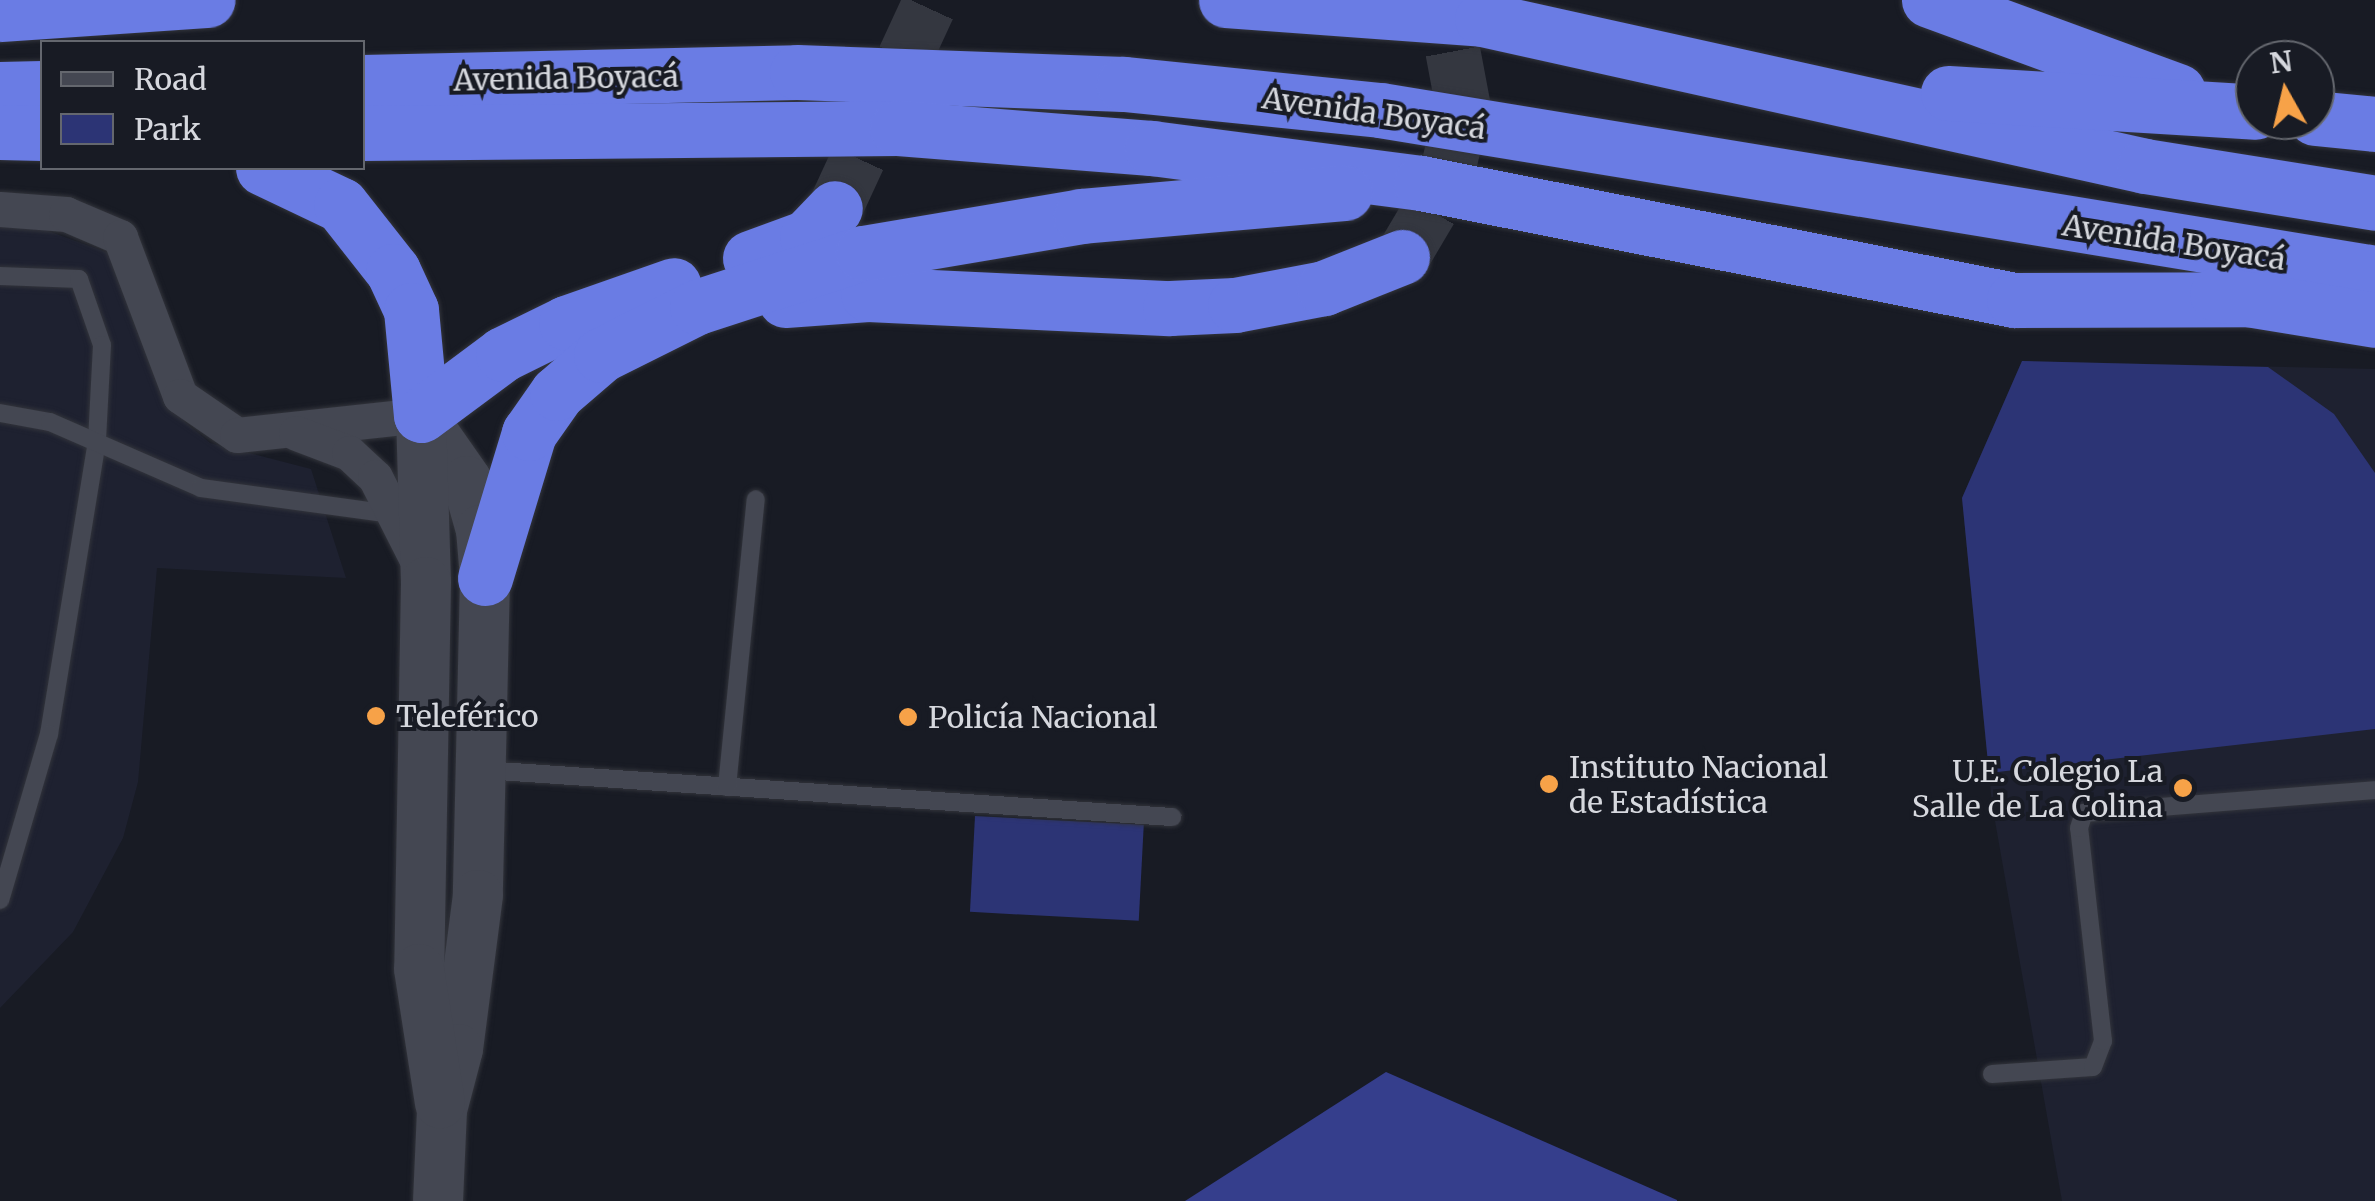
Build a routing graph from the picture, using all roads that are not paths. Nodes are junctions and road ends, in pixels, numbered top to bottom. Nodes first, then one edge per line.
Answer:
1 (208, 0) edge
2 (1226, 0) edge
3 (1930, 0) edge
4 (0, 14) edge
5 (1766, 77) junction
6 (365, 82) edge
7 (40, 88) edge
8 (0, 89) edge
9 (2235, 109) edge
10 (2235, 111) edge
11 (2335, 120) edge
12 (2375, 124) edge
13 (0, 132) edge
14 (40, 133) edge
15 (365, 133) edge
16 (1666, 158) junction
17 (268, 170) edge
18 (1420, 183) junction
19 (2375, 203) edge
20 (835, 208) tunnel mouth
21 (0, 209) edge
22 (1402, 256) tunnel mouth
23 (2375, 273) edge
24 (0, 276) edge
25 (2254, 299) junction
26 (697, 307) junction
27 (2375, 320) edge
28 (0, 413) edge
29 (421, 415) junction
30 (296, 434) junction
31 (97, 441) junction
32 (756, 499) dead end
33 (399, 514) junction
34 (485, 578) junction
35 (426, 582) junction
36 (478, 770) junction
37 (727, 787) junction
38 (2375, 790) edge
39 (1172, 817) dead end
40 (420, 892) junction
41 (478, 896) junction
42 (0, 900) edge
43 (1992, 1074) dead end
44 (442, 1110) junction
45 (438, 1201) edge

1 - 4 highway
2 - 5 highway
3 - 9 highway
5 - 10 highway
5 - 19 highway
6 - 16 highway, Avenida Boyacá
7 - 8 highway
11 - 12 highway
13 - 14 highway
15 - 18 highway
16 - 23 highway, Avenida Boyacá
16 - 25 highway
17 - 29 highway
18 - 25 highway
18 - 26 highway
20 - 29 highway
21 - 30 street
22 - 26 highway
24 - 31 lane
25 - 27 highway
26 - 34 highway
28 - 31 lane
29 - 30 street
29 - 34 street
29 - 35 street
30 - 33 street
31 - 33 lane
31 - 42 lane
32 - 37 lane
33 - 35 street
34 - 36 street
35 - 40 street
36 - 37 lane
36 - 41 street
37 - 39 lane
38 - 43 lane
40 - 41 street
40 - 44 street
41 - 44 street
44 - 45 street

